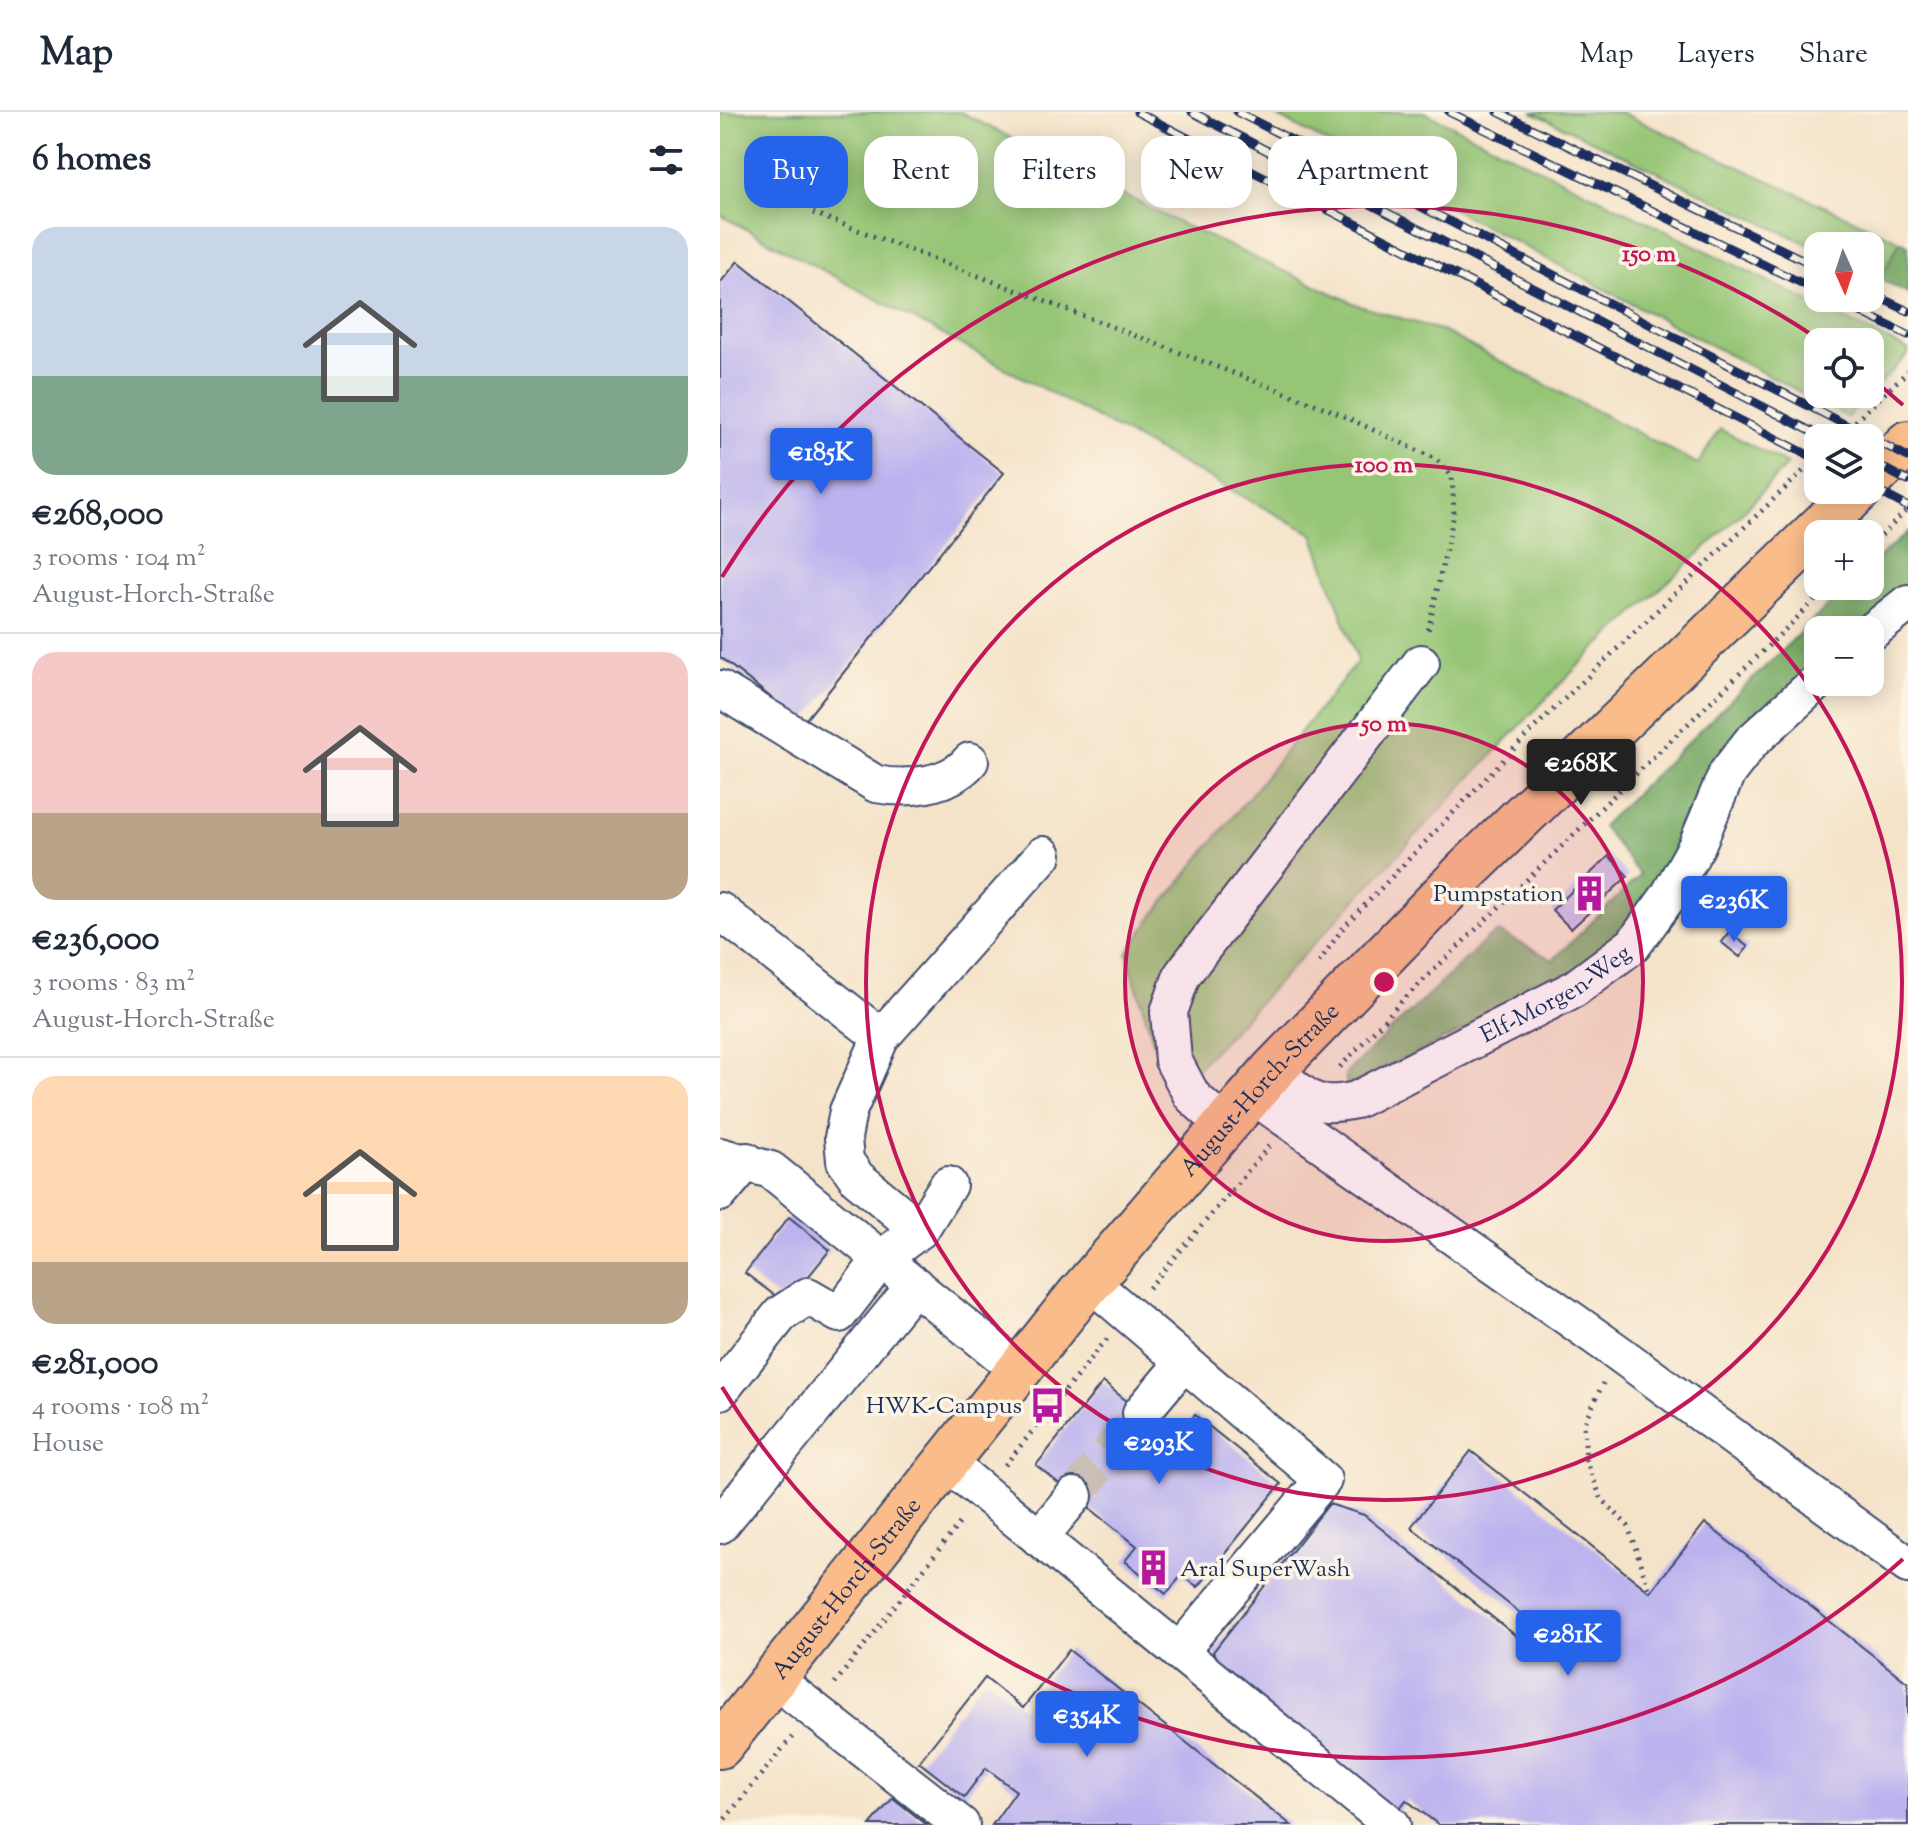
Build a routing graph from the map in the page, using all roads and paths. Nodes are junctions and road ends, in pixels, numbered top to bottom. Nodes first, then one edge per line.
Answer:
1 (813, 213) dead end
2 (1908, 371) edge
3 (1853, 424) edge
4 (1908, 443) edge
5 (1884, 466) edge
6 (1804, 470) edge
7 (1845, 504) edge
8 (1908, 509) edge
9 (1884, 533) edge
10 (1816, 600) edge
11 (1908, 603) edge
12 (1884, 622) edge
13 (1421, 663) joint
14 (720, 689) edge
15 (1804, 694) edge
16 (970, 761) dead end
17 (1043, 855) dead end
18 (720, 911) edge
19 (1317, 965) dead end
20 (881, 1037) junction
21 (1249, 1097) junction
22 (1300, 1111) junction
23 (734, 1159) edge
24 (948, 1185) dead end
25 (720, 1193) edge
26 (920, 1230) junction
27 (882, 1258) junction
28 (1090, 1282) junction
29 (915, 1285) junction
30 (839, 1314) junction
31 (1127, 1314) junction
32 (872, 1337) junction
33 (1617, 1352) junction
34 (1184, 1362) junction
35 (1019, 1370) junction
36 (720, 1391) edge
37 (1141, 1413) tunnel mouth
38 (946, 1462) junction
39 (983, 1492) junction
40 (1074, 1496) tunnel mouth
41 (720, 1525) edge
42 (1039, 1538) junction
43 (1908, 1565) edge
44 (1650, 1592) dead end
45 (1179, 1652) junction
46 (774, 1679) junction
47 (814, 1710) junction
48 (720, 1746) edge
49 (720, 1825) edge
50 (961, 1825) edge
51 (1392, 1825) edge

1 - 13 path
2 - 3 path
4 - 5 main road
6 - 19 path
7 - 21 main road, August-Horch-Straße
8 - 9 path
10 - 22 path
11 - 12 lane
13 - 21 lane
14 - 16 lane
15 - 22 lane, Elf-Morgen-Weg
17 - 20 lane
18 - 20 lane
20 - 26 lane
21 - 22 lane
21 - 28 main road, August-Horch-Straße
22 - 31 path
22 - 33 lane
23 - 25 lane
23 - 27 lane
24 - 26 lane
26 - 27 lane
27 - 29 lane
27 - 30 lane
28 - 31 lane
28 - 35 main road, August-Horch-Straße
29 - 32 lane
29 - 35 lane
30 - 32 lane
30 - 36 lane
31 - 34 lane
31 - 39 path
32 - 41 lane
33 - 43 lane
33 - 44 path
34 - 37 lane
34 - 45 lane
35 - 38 main road, August-Horch-Straße
38 - 39 lane
38 - 46 main road, August-Horch-Straße
39 - 42 lane
39 - 47 path
40 - 42 lane
42 - 45 lane
45 - 51 lane
46 - 47 lane
46 - 48 main road, August-Horch-Straße
47 - 49 path
47 - 50 lane

